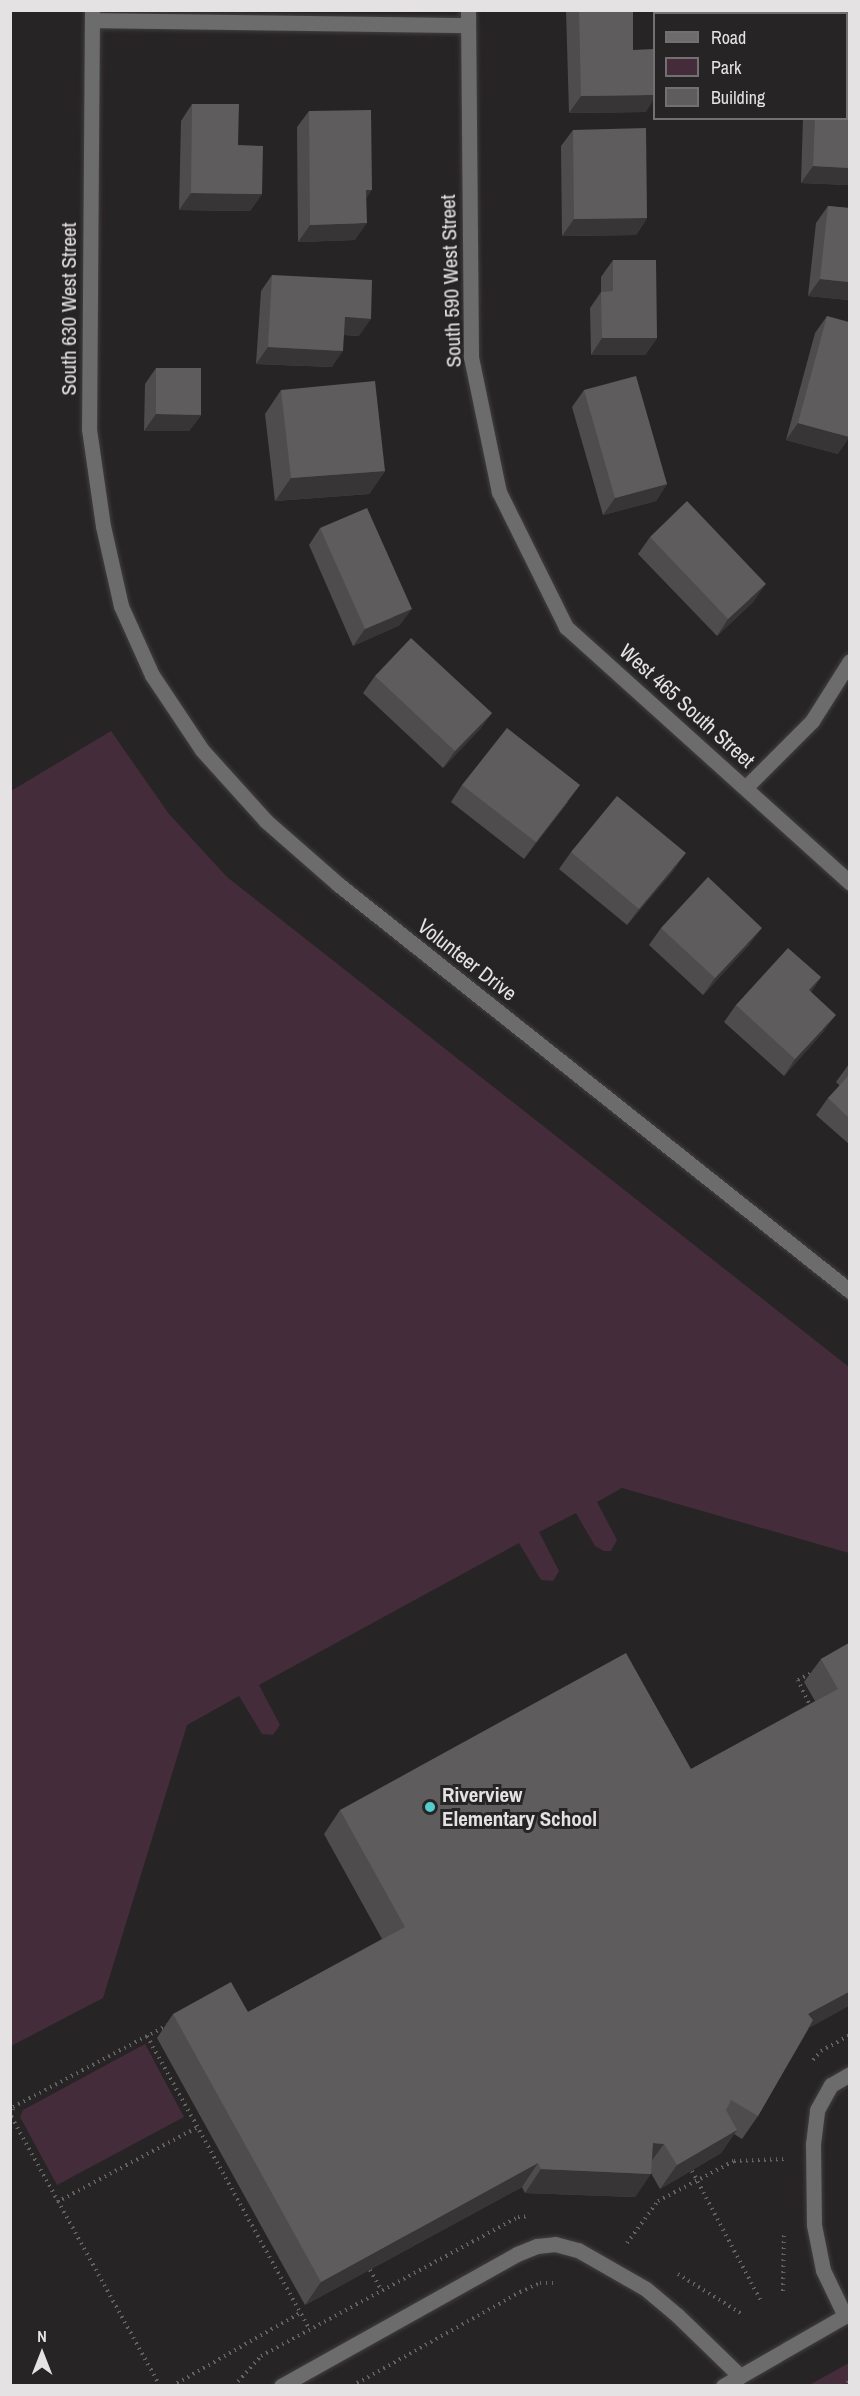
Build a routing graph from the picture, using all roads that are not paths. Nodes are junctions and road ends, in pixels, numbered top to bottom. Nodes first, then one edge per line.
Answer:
1 (92, 15) edge
2 (468, 18) edge
3 (524, 542) joint
4 (121, 606) joint
5 (849, 661) edge
6 (746, 787) junction
7 (849, 883) edge
8 (849, 1291) edge
9 (849, 2074) edge
10 (847, 2314) edge
11 (740, 2376) junction
12 (281, 2385) edge
13 (723, 2385) edge

1 - 2 street
1 - 4 street, South 630 West Street
2 - 3 street, South 590 West Street
3 - 6 street, West 465 South Street
4 - 8 street, Volunteer Drive
5 - 6 street
6 - 7 street, West 465 South Street
9 - 10 street
10 - 11 street
11 - 12 street
11 - 13 street

